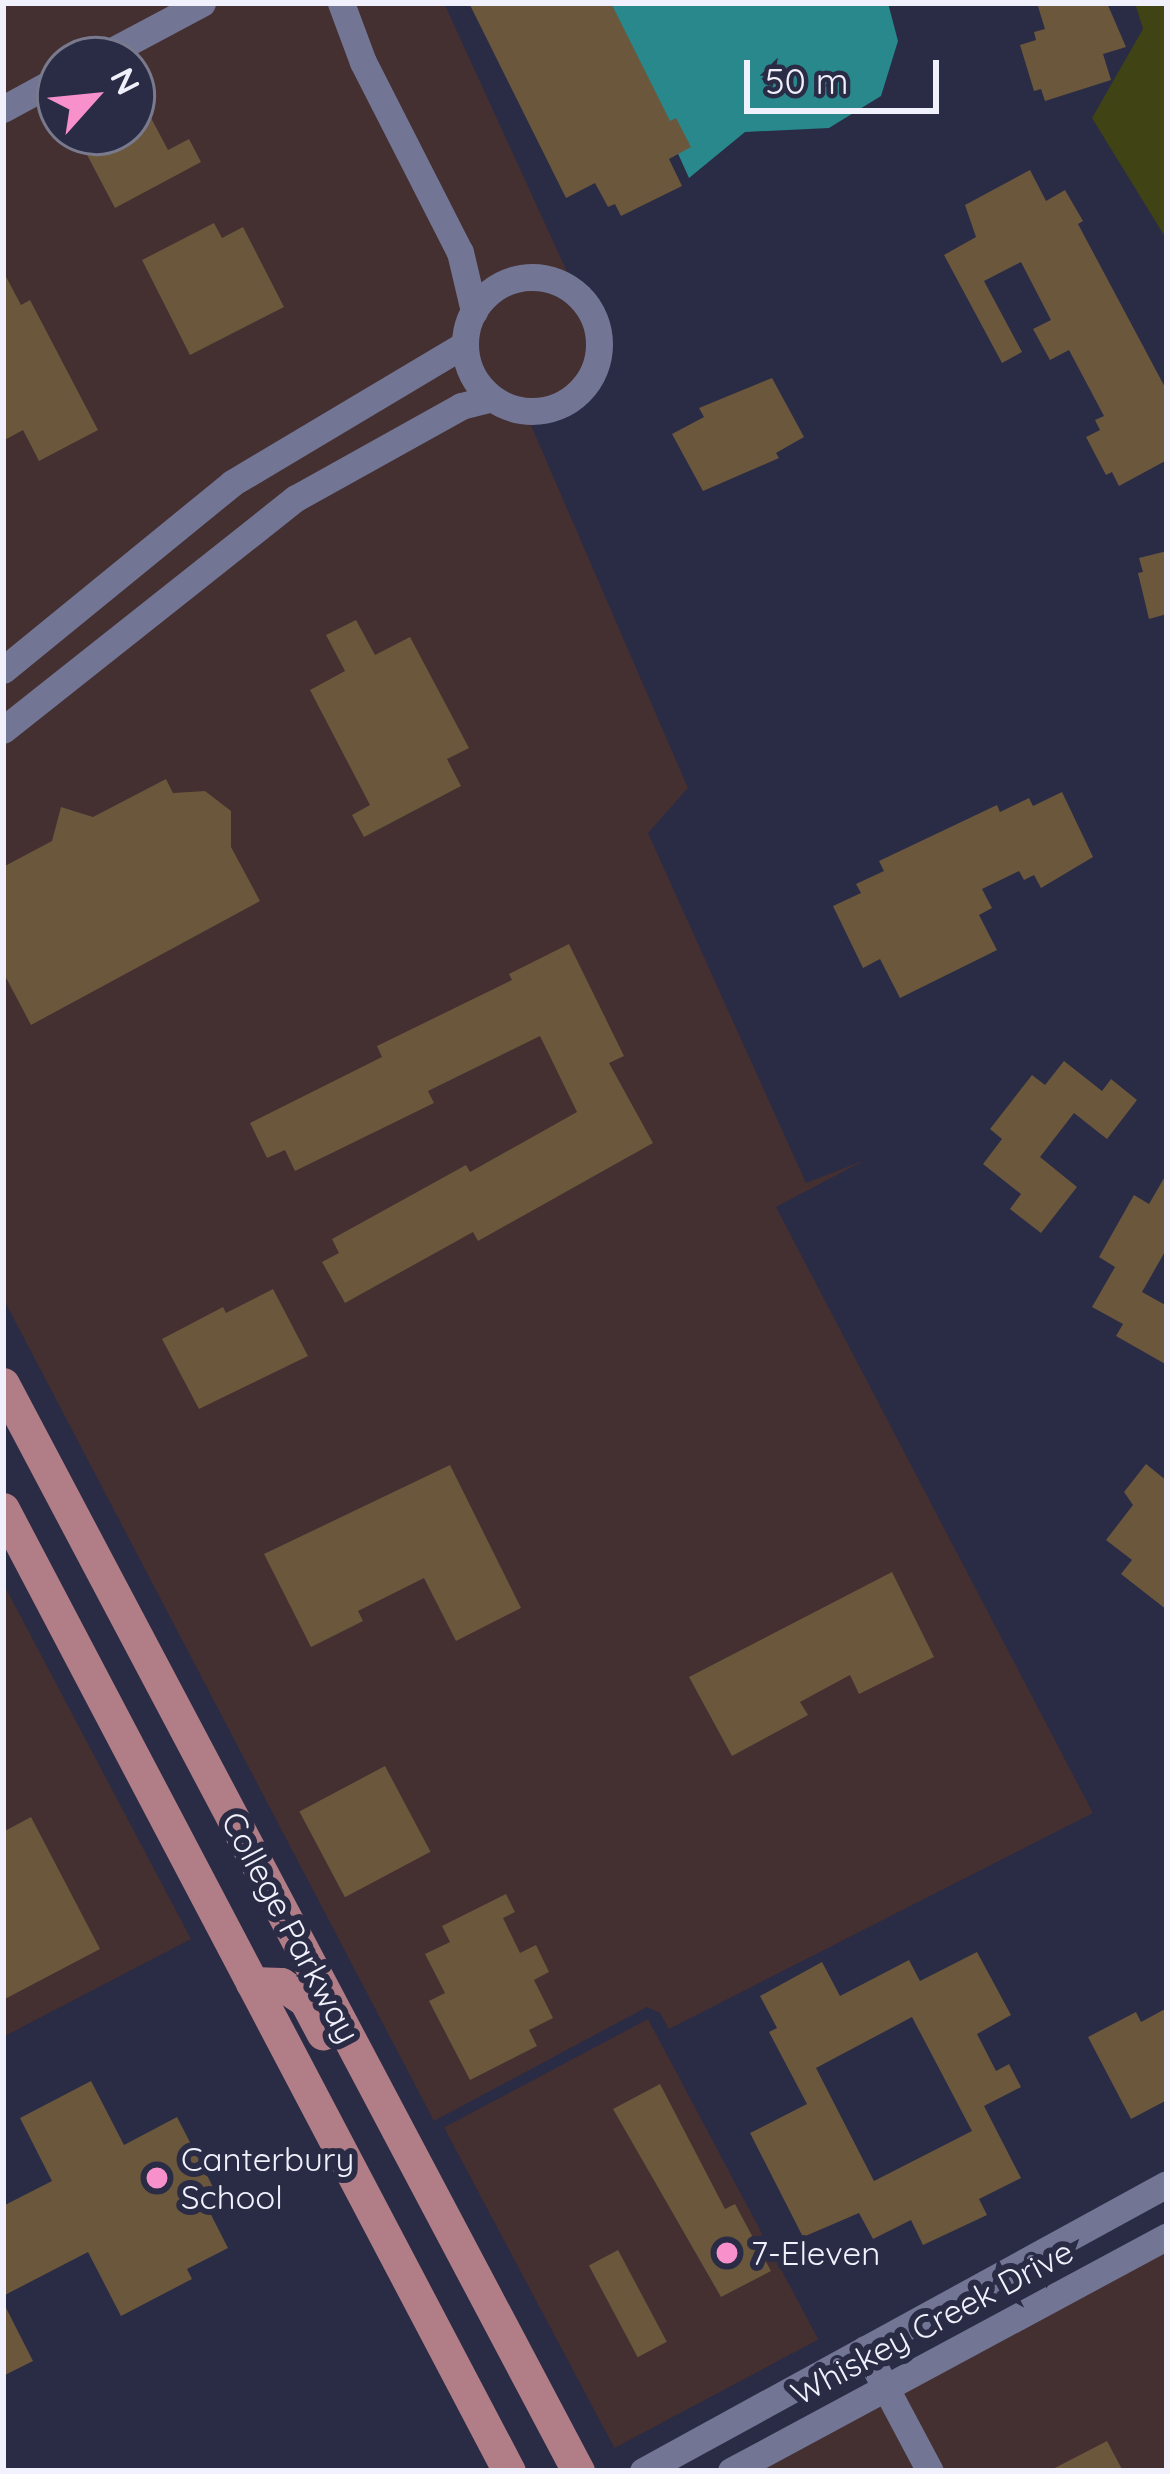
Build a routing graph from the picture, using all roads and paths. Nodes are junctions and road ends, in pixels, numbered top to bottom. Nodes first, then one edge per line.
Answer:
1 (202, 3) edge
2 (340, 3) edge
3 (140, 36) edge
4 (36, 92) edge
5 (3, 109) edge
6 (460, 252) junction
7 (507, 282) junction
8 (474, 311) junction
9 (465, 344) junction
10 (492, 398) junction
11 (3, 669) edge
12 (3, 730) edge
13 (3, 1384) edge
14 (3, 1509) edge
15 (252, 1983) junction
16 (411, 2155) junction
17 (1167, 2184) edge
18 (1167, 2236) edge
19 (865, 2349) junction
20 (886, 2388) junction
21 (509, 2471) edge
22 (578, 2471) edge
23 (643, 2471) edge
24 (731, 2471) edge
25 (929, 2471) edge

1 - 3 street
2 - 6 street
4 - 5 street
6 - 7 street
6 - 8 street
7 - 8 street
7 - 10 street
8 - 9 street
9 - 10 street
9 - 11 street
10 - 12 street
13 - 16 main road, College Parkway
14 - 15 main road, College Parkway
15 - 16 main road
15 - 21 main road, College Parkway
16 - 22 main road, College Parkway
17 - 19 street, Whiskey Creek Drive
18 - 20 street, Whiskey Creek Drive
19 - 20 street
19 - 23 street, Whiskey Creek Drive
20 - 24 street, Whiskey Creek Drive
20 - 25 street

